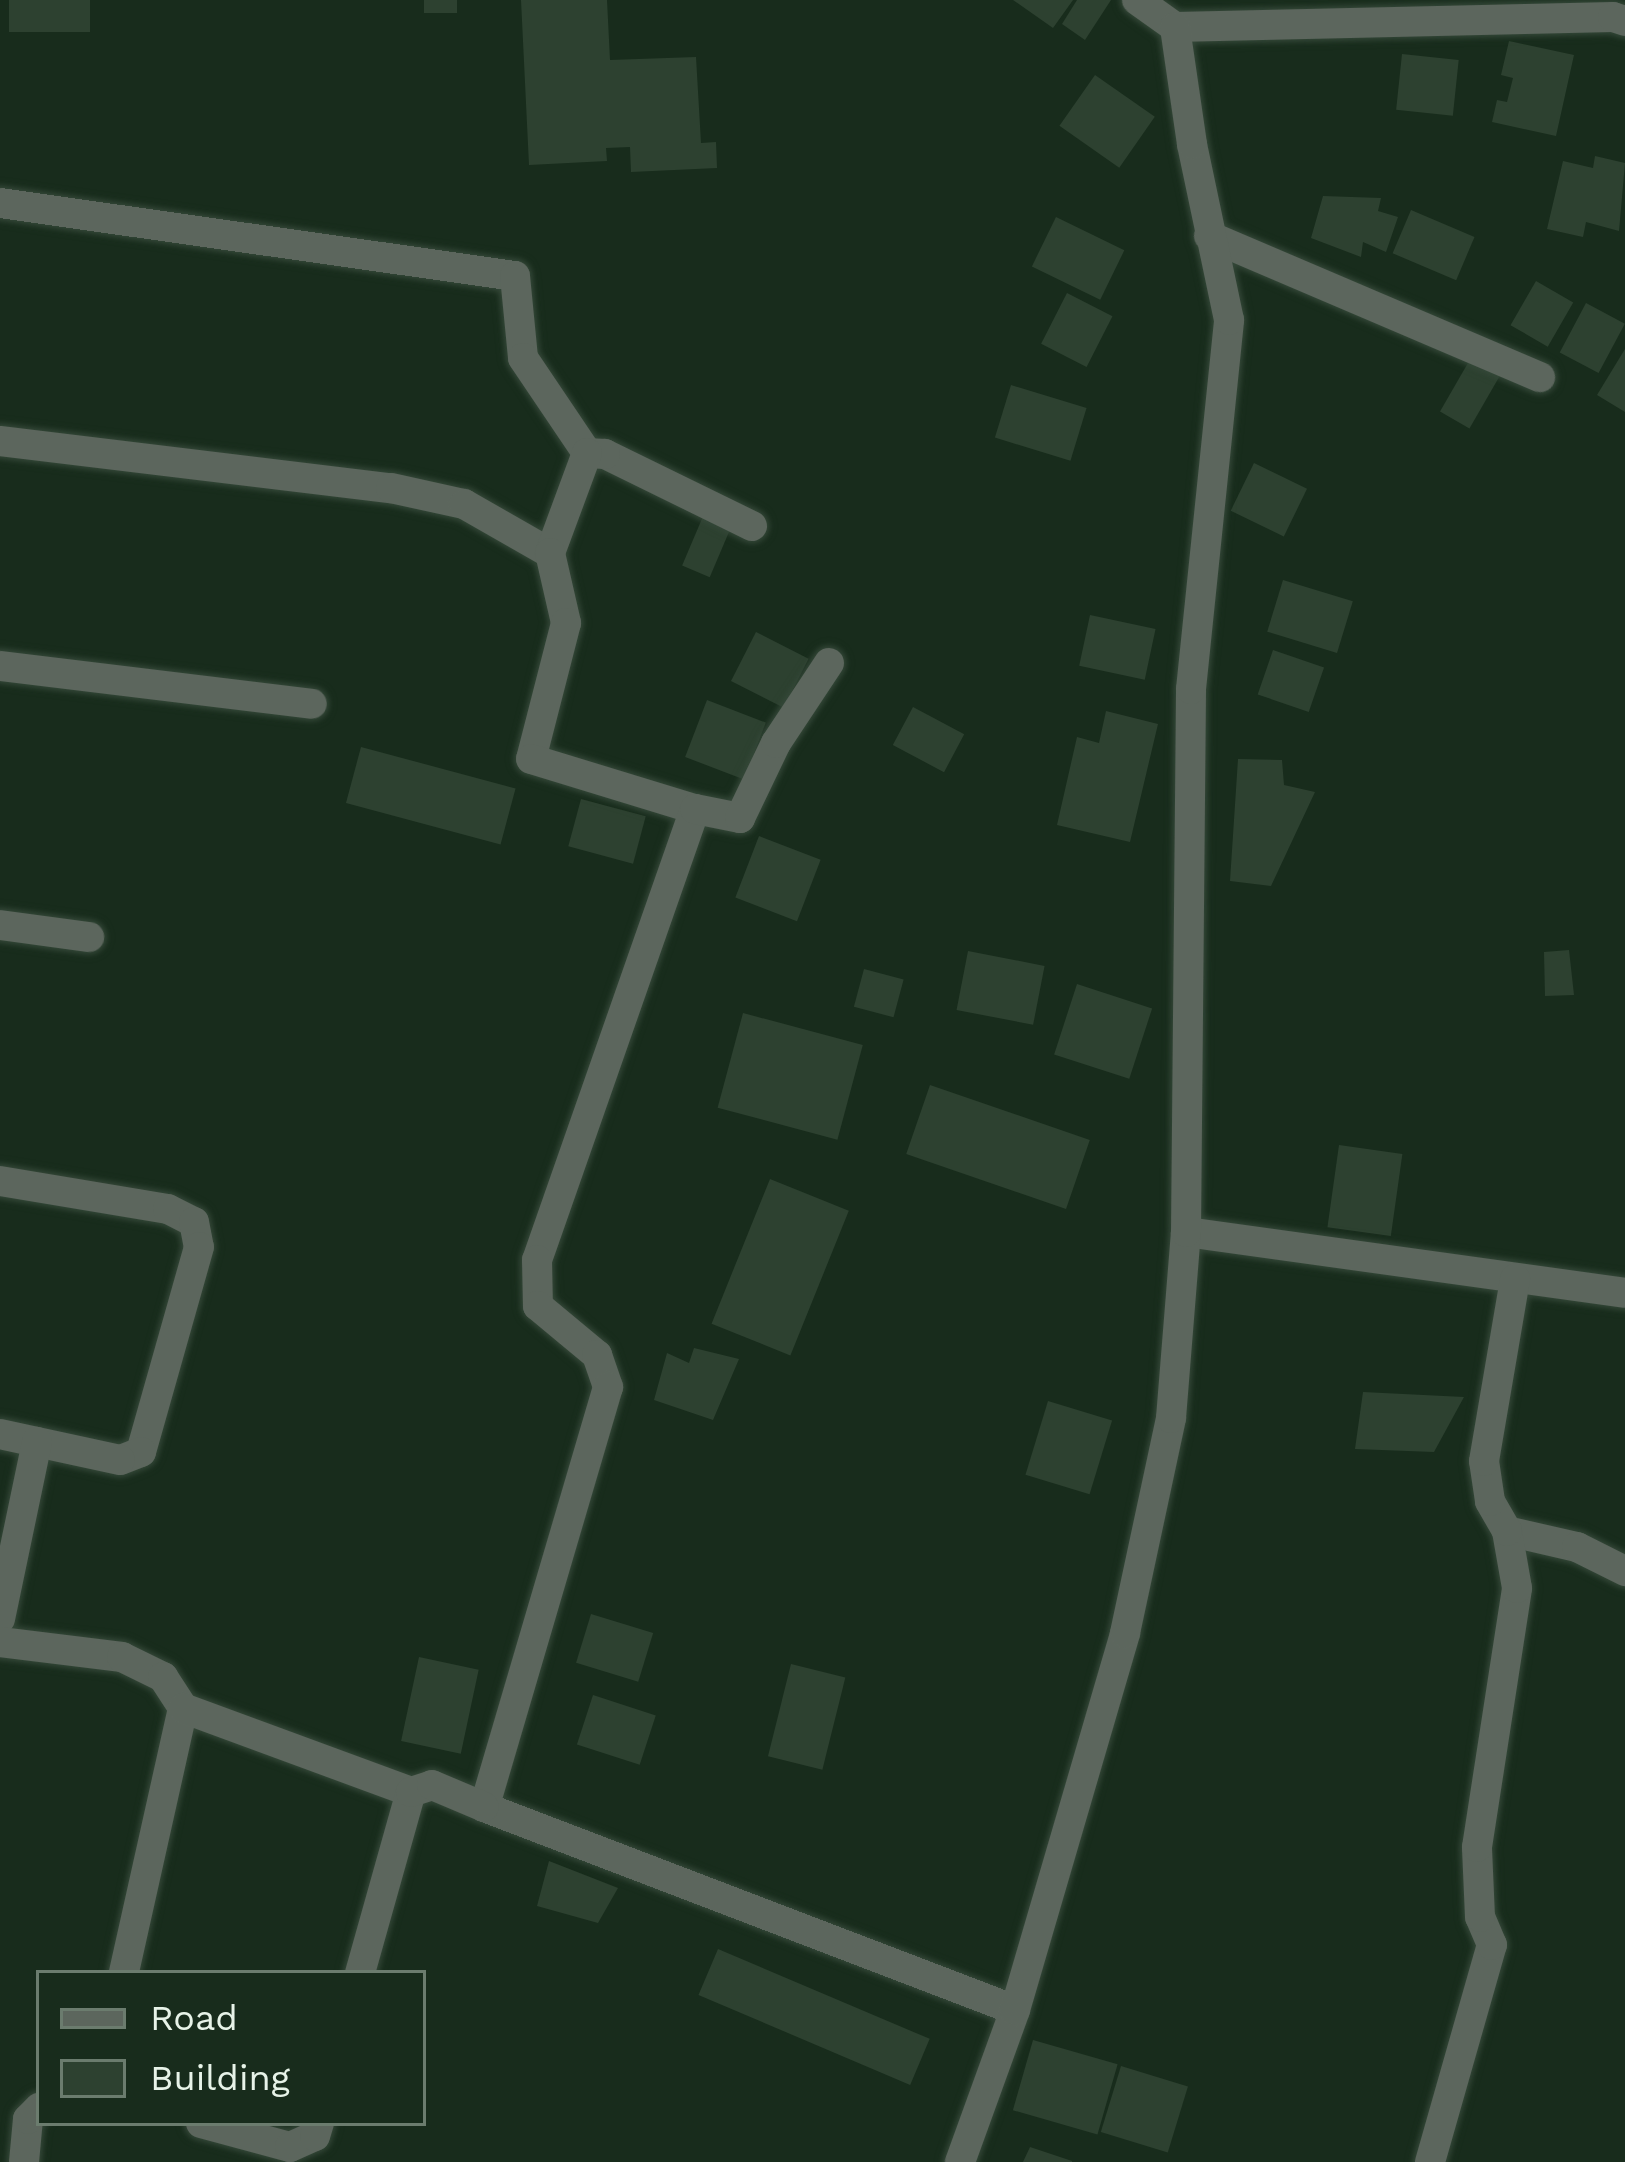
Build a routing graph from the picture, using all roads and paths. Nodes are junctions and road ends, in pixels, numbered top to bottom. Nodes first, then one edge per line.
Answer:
1 (1137, 0) edge
2 (1247, 14) edge
3 (1625, 21) edge
4 (1175, 27) junction
5 (0, 203) edge
6 (1209, 236) junction
7 (1540, 377) dead end
8 (0, 441) edge
9 (586, 453) junction
10 (752, 526) dead end
11 (550, 553) junction
12 (829, 663) dead end
13 (0, 666) edge
14 (312, 704) dead end
15 (695, 809) junction
16 (0, 925) edge
17 (89, 937) dead end
18 (0, 1181) edge
19 (1186, 1232) junction
20 (1515, 1280) junction
21 (1625, 1293) edge
22 (0, 1434) edge
23 (38, 1442) junction
24 (1507, 1532) junction
25 (1625, 1571) edge
26 (0, 1619) edge
27 (0, 1642) edge
28 (183, 1708) junction
29 (411, 1792) junction
30 (484, 1807) junction
31 (125, 1970) edge
32 (361, 1970) edge
33 (1015, 2010) junction
34 (36, 2111) edge
35 (212, 2126) edge
36 (318, 2126) edge
37 (24, 2162) edge
38 (960, 2162) edge
39 (1430, 2162) edge

1 - 4 street
2 - 3 street
2 - 4 street
4 - 6 street
5 - 9 street
6 - 7 street
6 - 19 street
8 - 11 street
9 - 10 street
9 - 11 street
11 - 15 street
12 - 15 street
13 - 14 street
15 - 30 street
16 - 17 street
18 - 23 street
19 - 20 street
19 - 33 street
20 - 21 street
20 - 24 street
22 - 23 street
23 - 26 street
24 - 25 street
24 - 39 street
27 - 28 street
28 - 29 street
28 - 31 street
29 - 30 street
29 - 32 street
30 - 33 street
33 - 38 street
34 - 37 street
35 - 36 street

